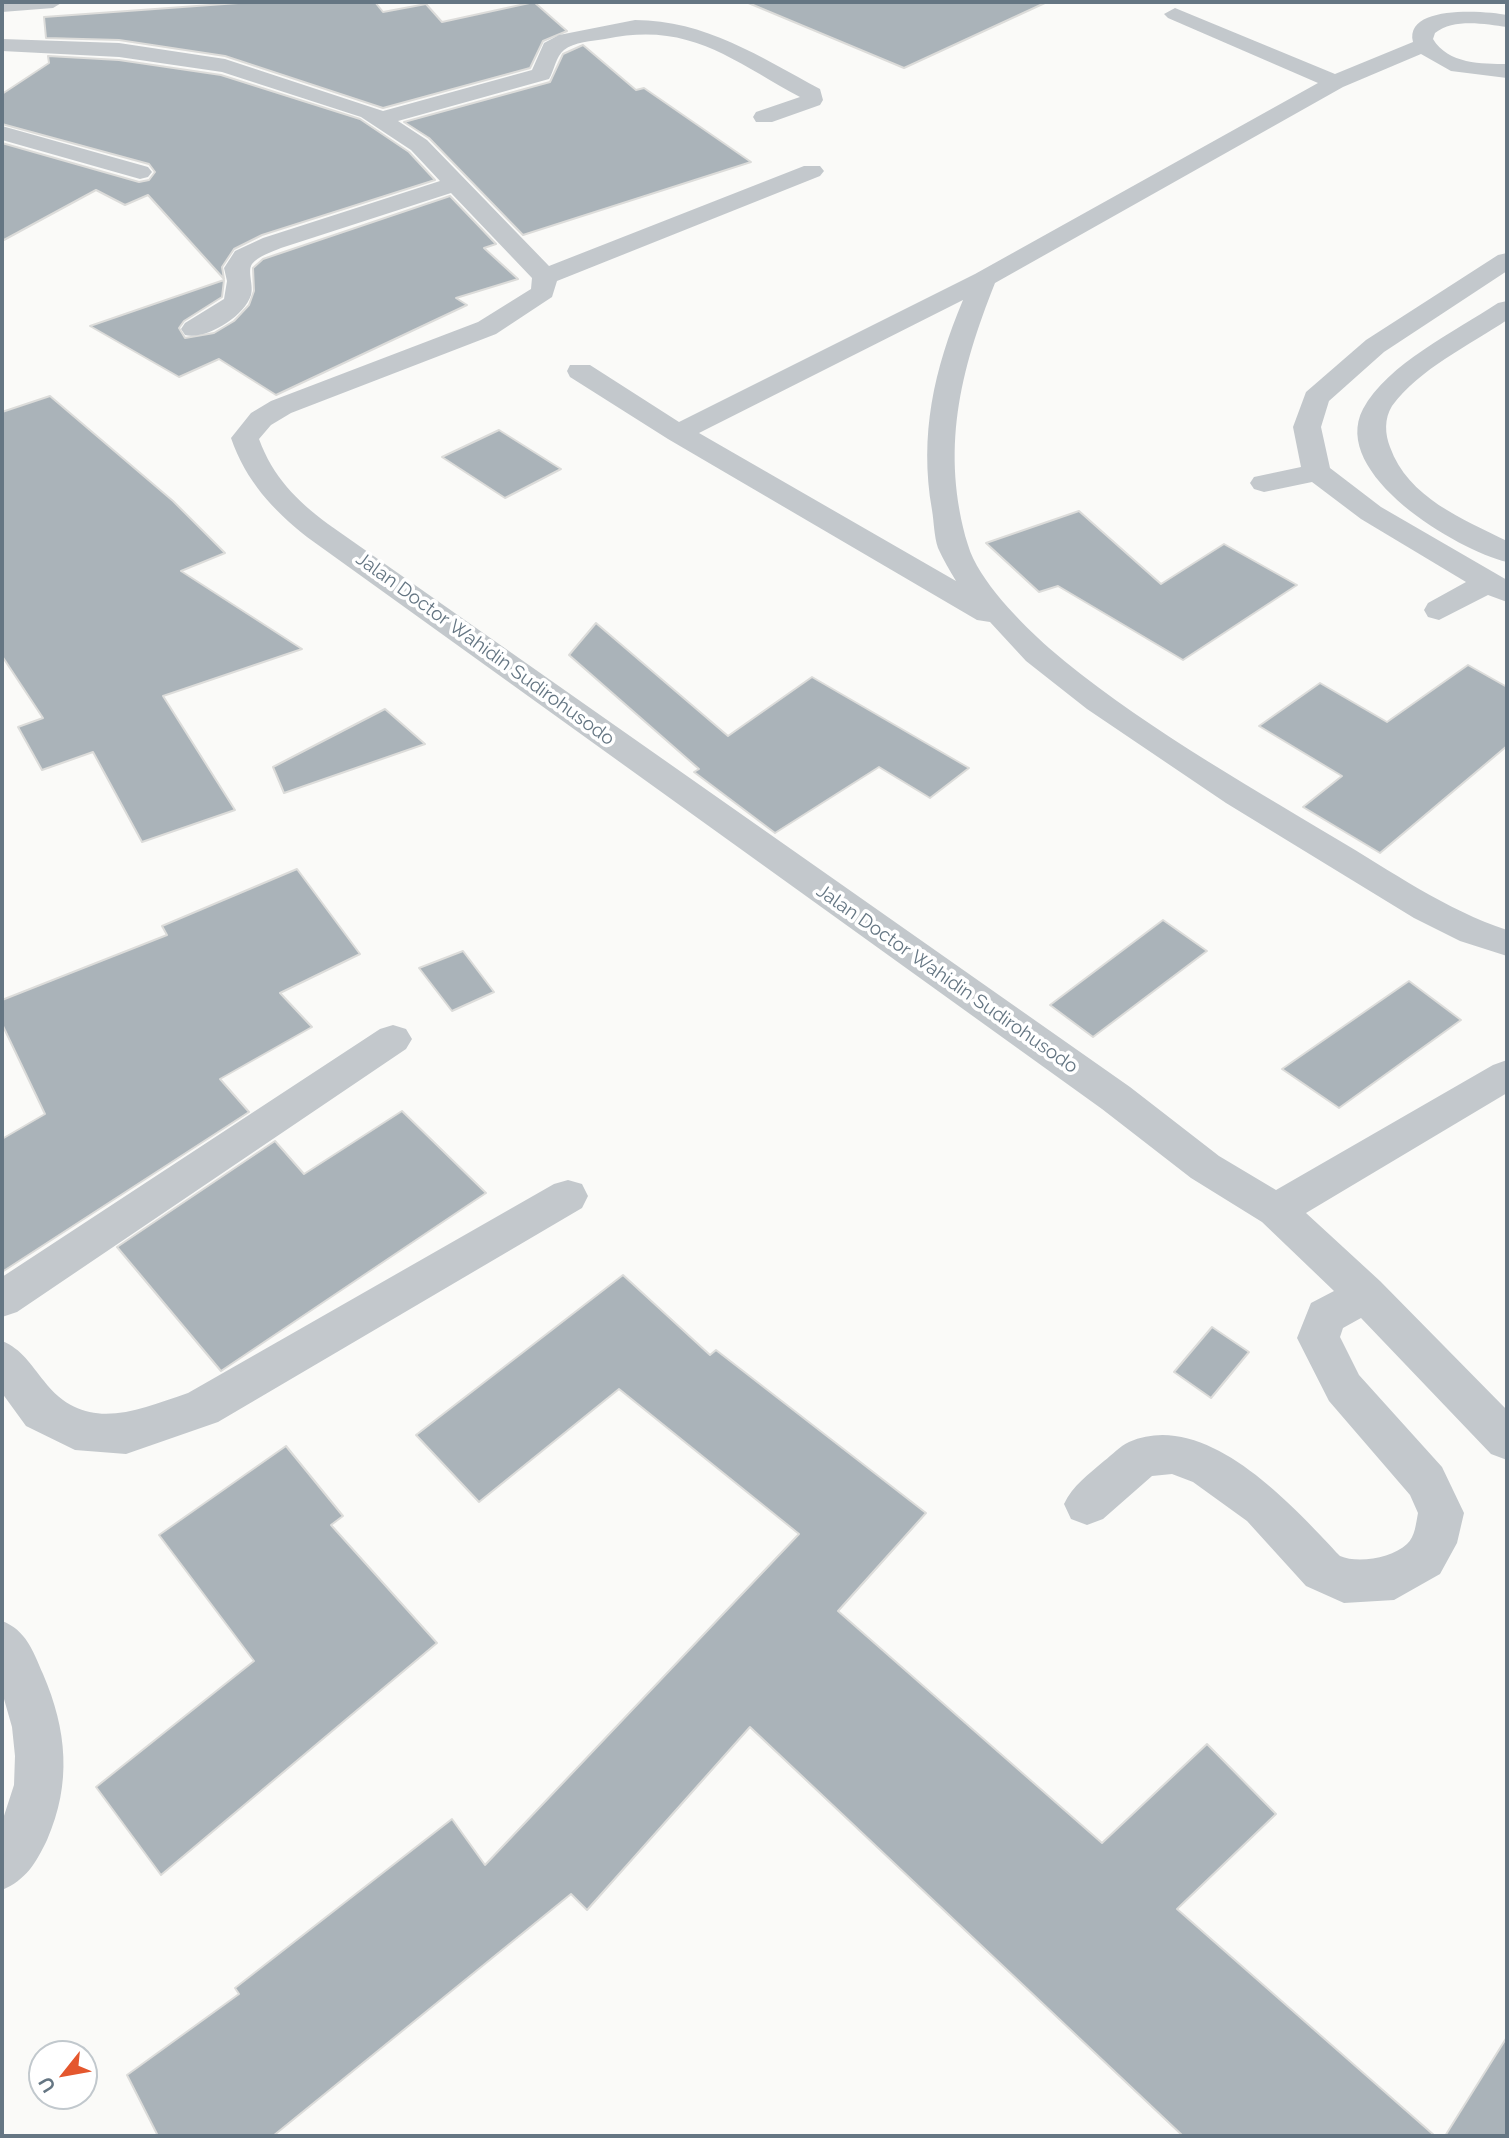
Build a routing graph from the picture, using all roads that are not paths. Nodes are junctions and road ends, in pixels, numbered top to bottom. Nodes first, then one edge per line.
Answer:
1 (53, 2) edge
2 (2, 6) edge
3 (1467, 9) edge
4 (1175, 13) dead end
5 (1507, 21) edge
6 (2, 45) edge
7 (1425, 46) junction
8 (1505, 72) edge
9 (1335, 82) junction
10 (764, 117) dead end
11 (380, 120) junction
12 (2, 133) edge
13 (140, 172) dead end
14 (812, 172) dead end
15 (458, 183) junction
16 (1507, 260) edge
17 (545, 277) junction
18 (984, 279) junction
19 (1507, 309) edge
20 (901, 318) junction
21 (194, 329) dead end
22 (958, 343) junction
23 (1375, 345) junction
24 (1421, 368) junction
25 (580, 371) dead end
26 (678, 433) junction
27 (1317, 471) junction
28 (1264, 483) dead end
29 (1410, 497) junction
30 (1371, 513) junction
31 (1507, 552) edge
32 (1497, 588) edge
33 (1439, 610) dead end
34 (1004, 622) junction
35 (1507, 943) edge
36 (393, 1039) dead end
37 (1507, 1075) edge
38 (568, 1196) dead end
39 (1276, 1210) junction
40 (1365, 1294) junction
41 (2, 1299) edge
42 (2, 1360) edge
43 (1507, 1440) edge
44 (1087, 1504) dead end
45 (2, 1644) edge
46 (2, 1864) edge

1 - 2 street
3 - 5 street
3 - 7 street
4 - 9 street
6 - 11 street
7 - 8 street
7 - 9 street
9 - 18 street
10 - 11 street
11 - 15 street
12 - 13 street
14 - 17 street
15 - 17 street
15 - 21 street
16 - 23 street
17 - 39 street, Jalan Doctor Wahidin Sudirohusodo
18 - 20 street
18 - 22 street
19 - 24 street
20 - 22 street
20 - 26 street
22 - 34 street
23 - 24 street
23 - 27 street
24 - 29 street
25 - 26 street
26 - 34 street
27 - 28 street
27 - 30 street
29 - 30 street
29 - 31 street
30 - 32 street
32 - 33 street
34 - 35 street
36 - 41 street
37 - 39 street
38 - 42 street
39 - 40 street, Jalan Doctor Wahidin Sudirohusodo
40 - 43 street, Jalan Doctor Wahidin Sudirohusodo
40 - 44 street
45 - 46 street

